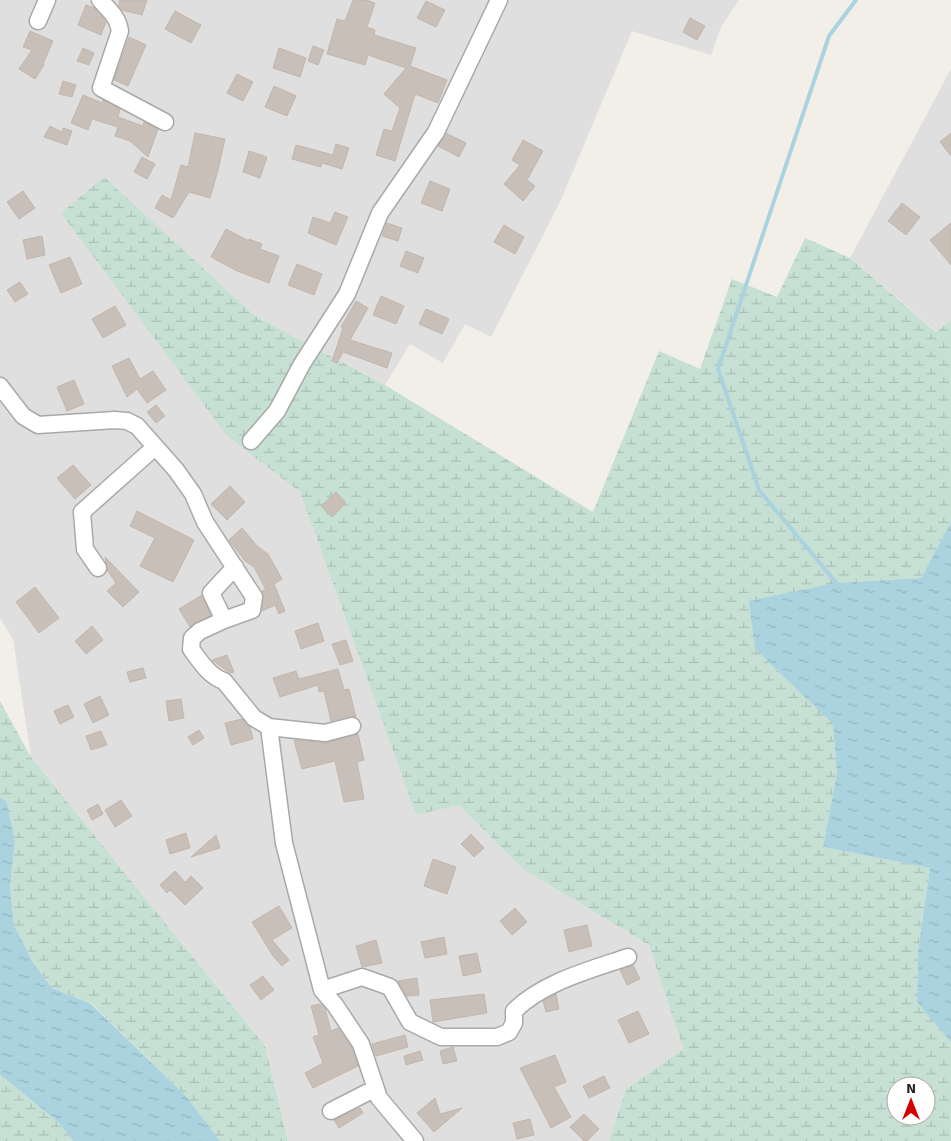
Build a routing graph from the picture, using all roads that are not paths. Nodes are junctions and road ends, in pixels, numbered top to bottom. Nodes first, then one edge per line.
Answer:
1 (47, 0) edge
2 (100, 0) edge
3 (499, 0) edge
4 (38, 21) dead end
5 (165, 122) dead end
6 (0, 386) edge
7 (250, 441) dead end
8 (155, 448) junction
9 (235, 567) junction
10 (98, 568) dead end
11 (224, 620) junction
12 (270, 726) junction
13 (352, 726) dead end
14 (628, 957) dead end
15 (322, 990) junction
16 (374, 1089) junction
17 (330, 1111) dead end
18 (415, 1141) edge

1 - 4 street
2 - 5 street
3 - 7 street
6 - 8 street
8 - 9 street
8 - 10 street
9 - 11 street
9 - 11 street
11 - 12 street
12 - 13 street
12 - 15 street
14 - 15 street
15 - 16 street
16 - 17 street
16 - 18 street

